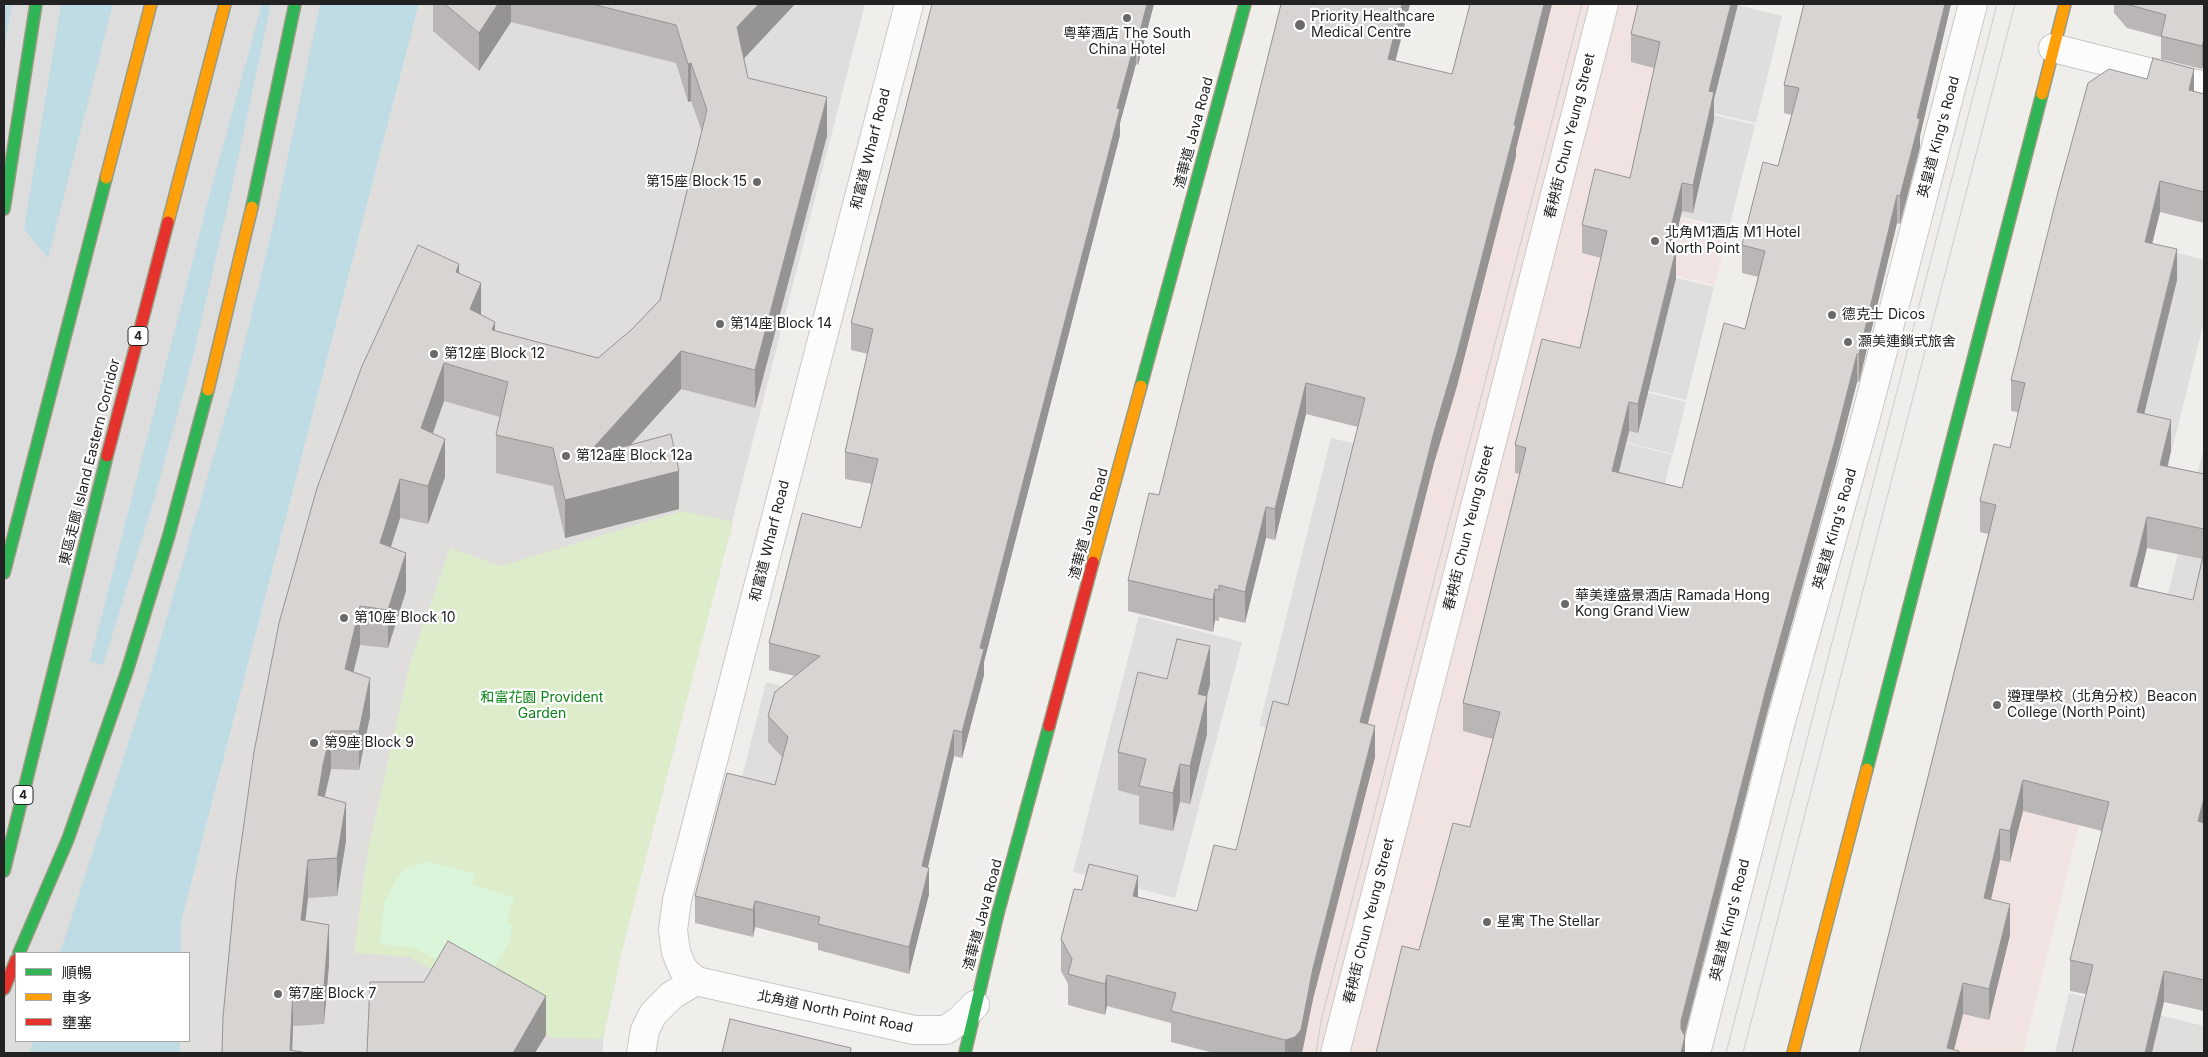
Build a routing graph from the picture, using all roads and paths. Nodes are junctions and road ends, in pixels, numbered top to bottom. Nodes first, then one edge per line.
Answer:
1 (36, 4) edge
2 (151, 4) edge
3 (225, 4) edge
4 (295, 4) edge
5 (1245, 4) edge
6 (1604, 4) edge
7 (1974, 4) edge
8 (2065, 4) edge
9 (906, 12) edge
10 (2053, 48) junction
11 (2204, 86) edge
12 (4, 209) edge
13 (4, 573) edge
14 (4, 871) edge
15 (19, 952) edge
16 (15, 962) edge
17 (696, 981) junction
18 (4, 989) edge
19 (975, 1004) junction
20 (978, 1039) dead end
21 (641, 1053) edge
22 (964, 1053) edge
23 (1335, 1053) edge
24 (1696, 1053) edge
25 (1793, 1053) edge

1 - 12 main road
2 - 13 main road
3 - 14 main road, 東區走廊 Island Eastern Corridor / 4
4 - 15 main road
5 - 19 main road, 渣華道 Java Road
6 - 23 street, 春秧街 Chun Yeung Street
7 - 24 street, 英皇道 King's Road
8 - 10 main road
9 - 17 street, 和富道 Wharf Road
10 - 11 street
10 - 25 main road
16 - 18 main road
17 - 19 street, 北角道 North Point Road
17 - 21 street
19 - 20 main road
19 - 22 main road, 渣華道 Java Road

